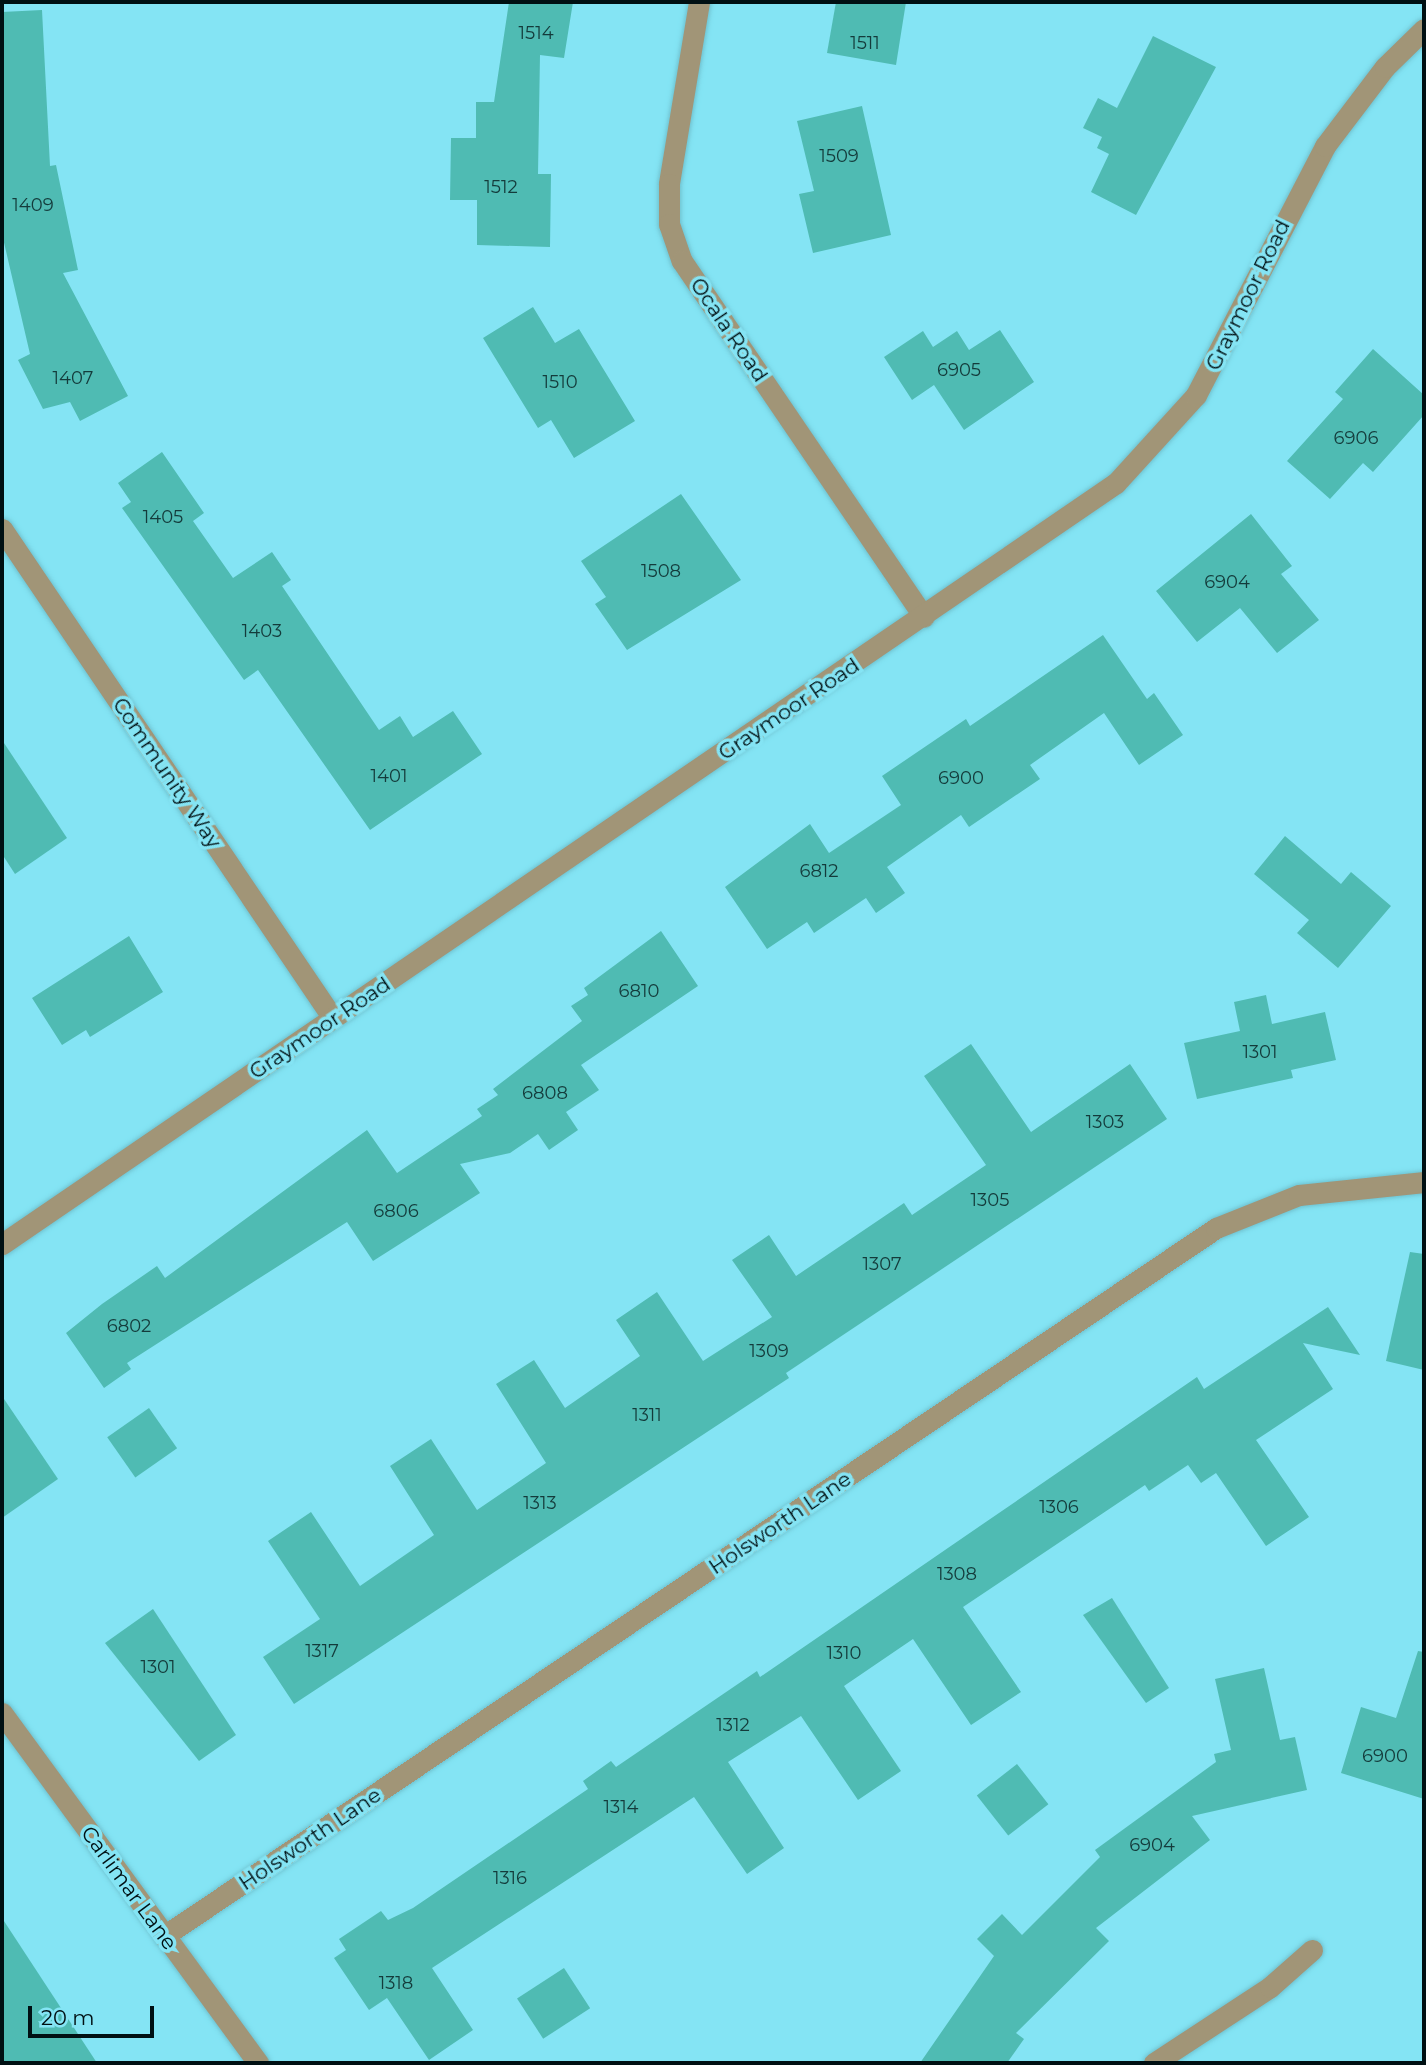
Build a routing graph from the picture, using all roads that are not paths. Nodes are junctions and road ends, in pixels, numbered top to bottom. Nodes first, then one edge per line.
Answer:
1 (699, 2) edge
2 (1424, 29) edge
3 (2, 529) edge
4 (924, 617) junction
5 (332, 1017) junction
6 (1424, 1182) edge
7 (2, 1244) edge
8 (2, 1713) edge
9 (164, 1936) junction
10 (1312, 1950) dead end
11 (258, 2063) edge
12 (1154, 2063) edge

1 - 4 street, Ocala Road
2 - 4 street, Graymoor Road
3 - 5 street, Community Way
4 - 5 street, Graymoor Road
5 - 7 street, Graymoor Road
6 - 9 street, Holsworth Lane
8 - 9 street, Carlimar Lane
9 - 11 street, Carlimar Lane
10 - 12 street

